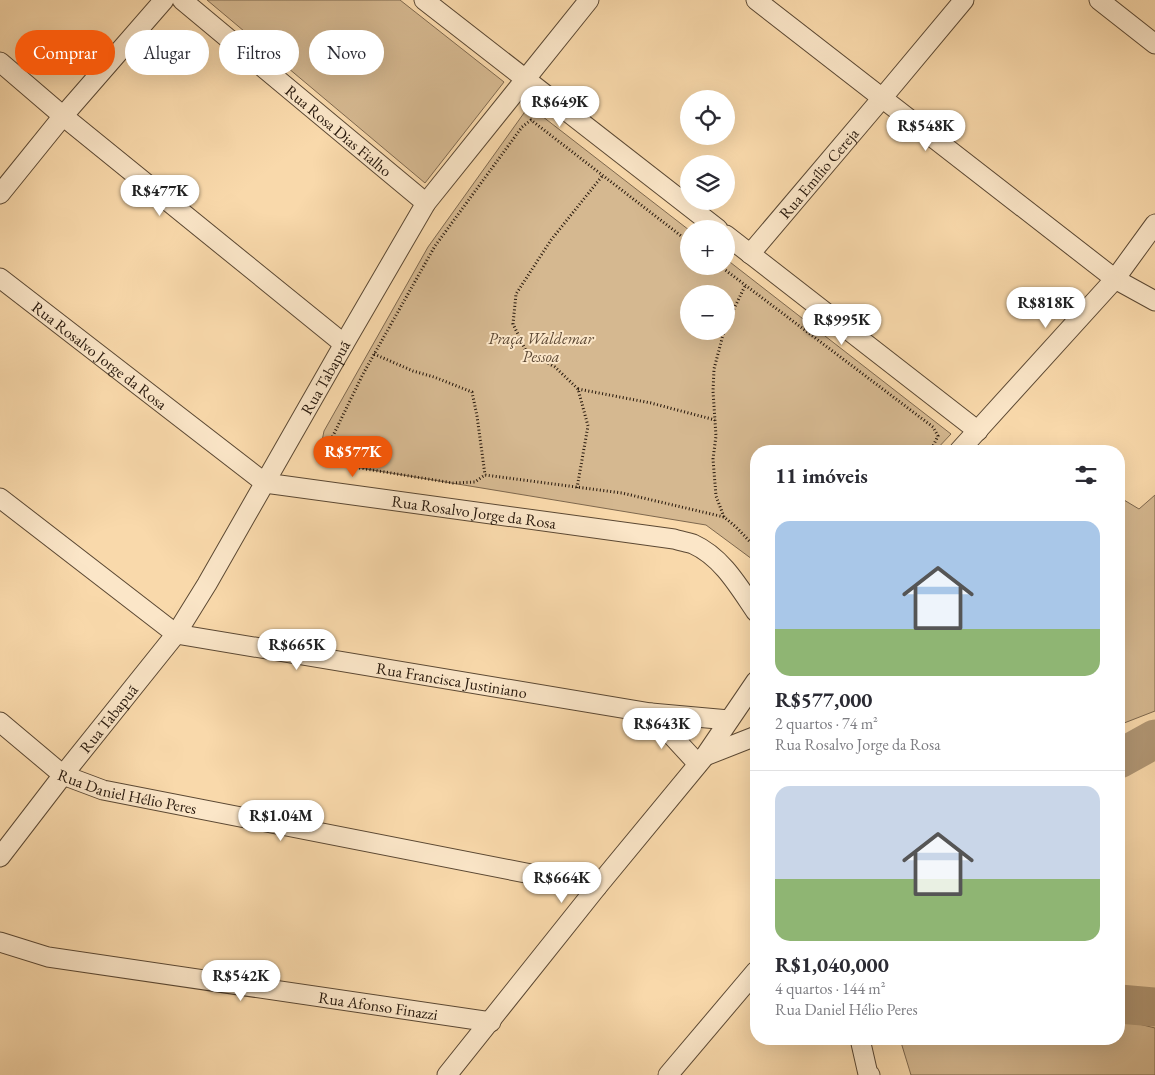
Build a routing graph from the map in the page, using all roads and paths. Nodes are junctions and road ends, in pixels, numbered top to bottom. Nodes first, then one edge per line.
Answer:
1 (164, 0) edge
2 (182, 0) edge
3 (424, 0) edge
4 (589, 0) edge
5 (756, 0) edge
6 (964, 0) edge
7 (1099, 0) edge
8 (1155, 44) edge
9 (0, 62) edge
10 (526, 80) junction
11 (883, 98) junction
12 (63, 116) junction
13 (603, 175) junction
14 (0, 194) edge
15 (426, 203) junction
16 (706, 220) edge
17 (1155, 224) edge
18 (680, 235) edge
19 (735, 242) edge
20 (750, 254) junction
21 (731, 275) edge
22 (0, 278) edge
23 (1115, 279) junction
24 (745, 286) junction
25 (1155, 301) edge
26 (735, 307) edge
27 (722, 340) edge
28 (344, 344) junction
29 (374, 354) junction
30 (578, 388) junction
31 (715, 420) junction
32 (978, 430) junction
33 (934, 445) edge
34 (964, 445) edge
35 (485, 475) junction
36 (265, 483) junction
37 (577, 488) junction
38 (0, 498) edge
39 (724, 517) junction
40 (750, 542) edge
41 (735, 580) junction
42 (750, 589) edge
43 (750, 603) edge
44 (176, 634) junction
45 (750, 690) edge
46 (651, 713) junction
47 (729, 720) junction
48 (0, 722) edge
49 (750, 739) edge
50 (702, 760) junction
51 (63, 775) junction
52 (0, 857) edge
53 (597, 886) junction
54 (0, 942) edge
55 (750, 978) edge
56 (490, 1022) junction
57 (861, 1045) edge
58 (447, 1075) edge
59 (668, 1075) edge
60 (868, 1075) edge

1 - 12 street
2 - 15 street, Rua Rosa Dias Fialho
3 - 10 street
4 - 10 street, Rua Tabapuã
5 - 11 street
6 - 11 street, Rua Emílio Cereja
7 - 8 street
9 - 12 street
10 - 15 street, Rua Tabapuã
10 - 16 street
11 - 20 street, Rua Emílio Cereja
11 - 23 street
12 - 14 street
12 - 28 street
13 - 18 path
13 - 29 path
13 - 30 path
15 - 28 street, Rua Tabapuã
17 - 23 street
19 - 20 street
20 - 32 street
21 - 24 path
22 - 36 street, Rua Rosalvo Jorge da Rosa
23 - 25 street
23 - 32 street
24 - 26 path
24 - 33 path
27 - 31 path
28 - 36 street, Rua Tabapuã
29 - 35 path
29 - 35 path
30 - 31 path
30 - 37 path
31 - 39 path
32 - 34 street
35 - 37 path
36 - 41 street, Rua Rosalvo Jorge da Rosa
36 - 44 street, Rua Tabapuã
37 - 39 path
38 - 44 street, Rua Francisca Justiniano
39 - 40 path
41 - 42 street, Rua Rosalvo Jorge da Rosa
41 - 43 street, Rua Rosalvo Jorge da Rosa
44 - 46 street, Rua Francisca Justiniano
44 - 51 street, Rua Tabapuã
45 - 47 street
46 - 47 street, Rua Francisca Justiniano
46 - 50 street
47 - 50 street
48 - 51 street, Rua Daniel Hélio Peres
49 - 50 street
50 - 53 street
51 - 52 street, Rua Tabapuã
51 - 53 street, Rua Daniel Hélio Peres
53 - 56 street
54 - 56 street, Rua Afonso Finazzi
55 - 59 street
56 - 58 street
57 - 60 street

